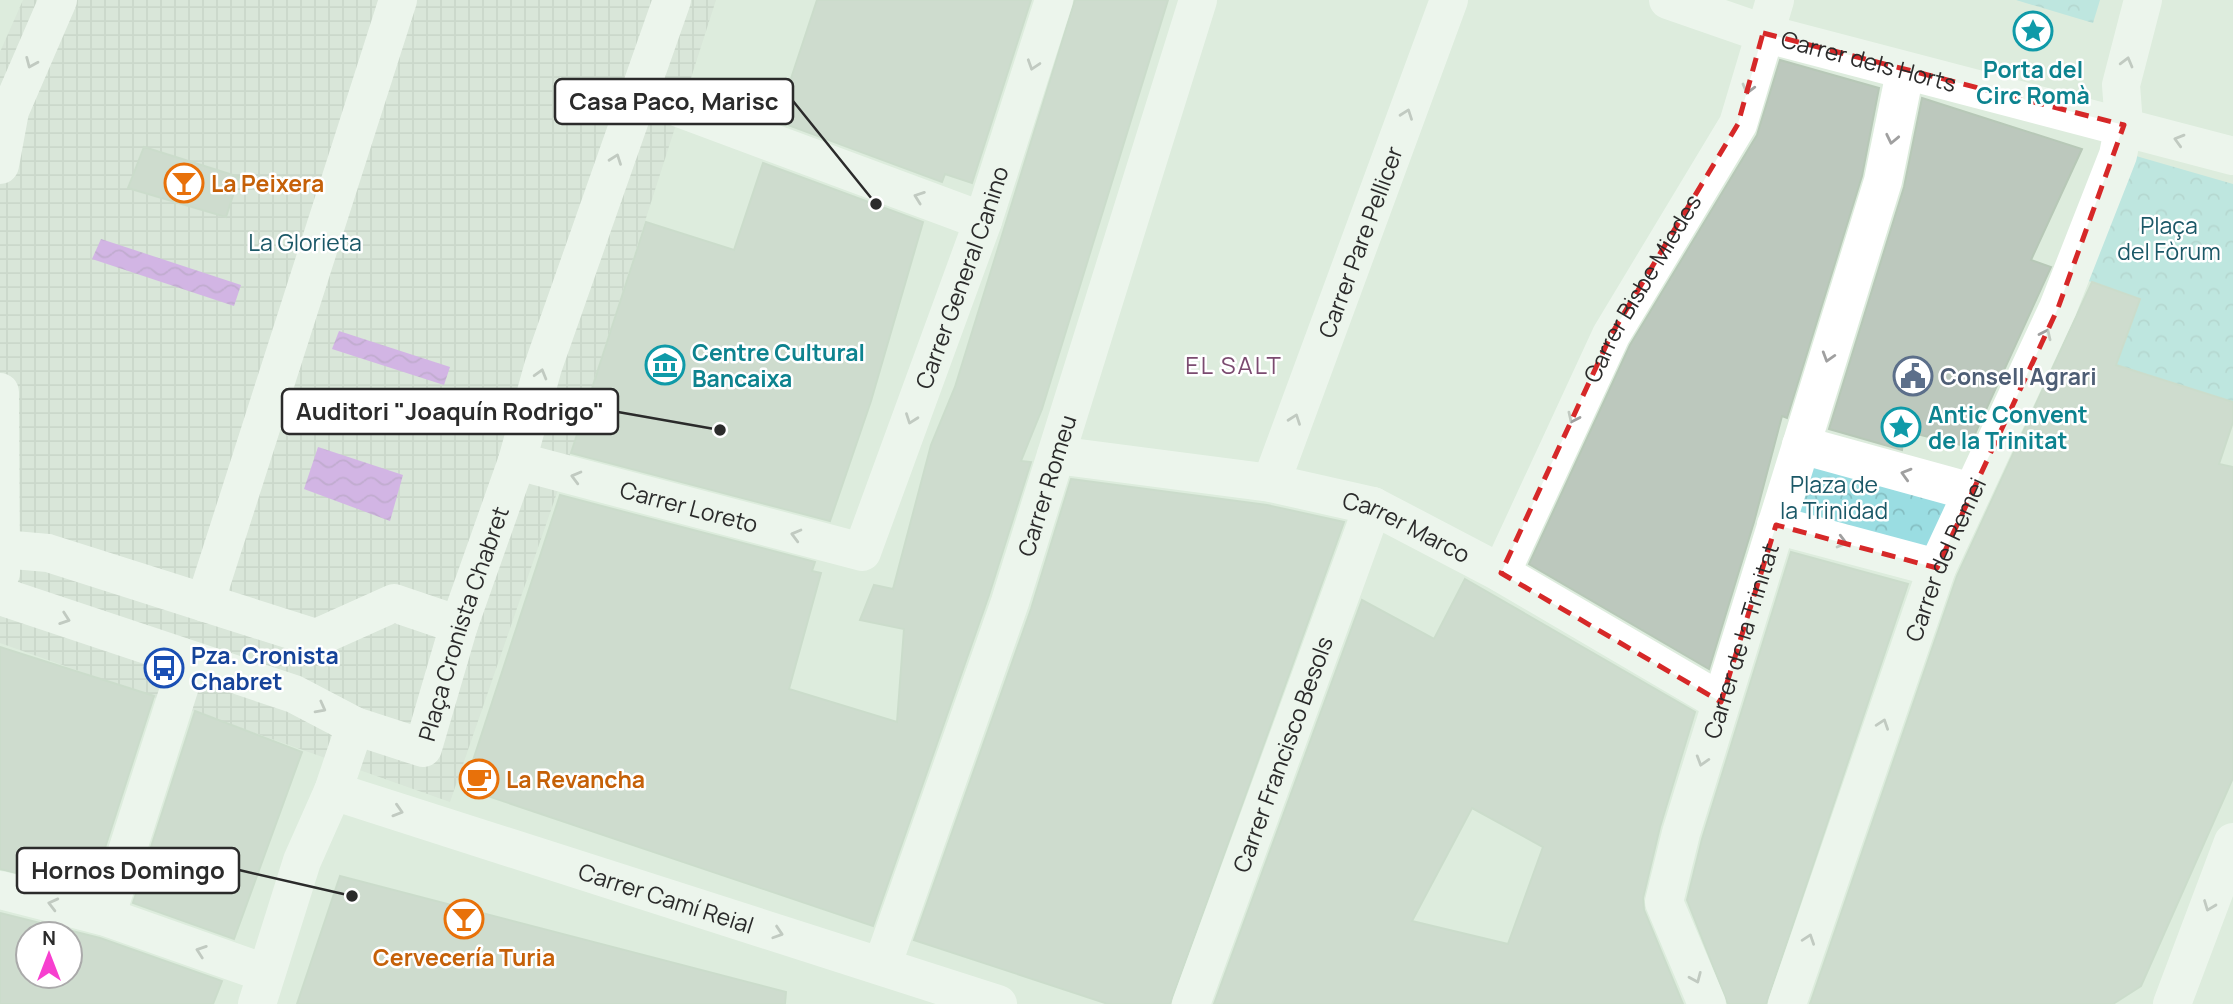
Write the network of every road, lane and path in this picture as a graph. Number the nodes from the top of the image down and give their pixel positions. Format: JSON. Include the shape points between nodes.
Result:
{"nodes":[{"id":1,"x":58,"y":0,"type":"edge"},
{"id":2,"x":398,"y":0,"type":"edge"},
{"id":3,"x":672,"y":0,"type":"edge"},
{"id":4,"x":1054,"y":0,"type":"edge"},
{"id":5,"x":1198,"y":0,"type":"edge"},
{"id":6,"x":1449,"y":0,"type":"edge"},
{"id":7,"x":1668,"y":0,"type":"edge"},
{"id":8,"x":2143,"y":0,"type":"edge"},
{"id":9,"x":1769,"y":16,"type":"edge"},
{"id":10,"x":1906,"y":72,"type":"junction"},
{"id":11,"x":641,"y":94,"type":"junction"},
{"id":12,"x":2124,"y":125,"type":"junction"},
{"id":13,"x":2233,"y":156,"type":"edge"},
{"id":14,"x":0,"y":157,"type":"edge"},
{"id":15,"x":0,"y":165,"type":"edge"},
{"id":16,"x":983,"y":221,"type":"junction"},
{"id":17,"x":0,"y":392,"type":"edge"},
{"id":18,"x":1801,"y":445,"type":"junction"},
{"id":19,"x":1056,"y":455,"type":"junction"},
{"id":20,"x":517,"y":461,"type":"junction"},
{"id":21,"x":1271,"y":483,"type":"junction"},
{"id":22,"x":1972,"y":492,"type":"junction"},
{"id":23,"x":1373,"y":506,"type":"junction"},
{"id":24,"x":1776,"y":524,"type":"junction"},
{"id":25,"x":2,"y":549,"type":"edge"},
{"id":26,"x":862,"y":552,"type":"joint"},
{"id":27,"x":1937,"y":568,"type":"junction"},
{"id":28,"x":1501,"y":573,"type":"junction"},
{"id":29,"x":1,"y":596,"type":"edge"},
{"id":30,"x":205,"y":604,"type":"junction"},
{"id":31,"x":460,"y":625,"type":"junction"},
{"id":32,"x":188,"y":661,"type":"junction"},
{"id":33,"x":1721,"y":702,"type":"junction"},
{"id":34,"x":355,"y":726,"type":"junction"},
{"id":35,"x":333,"y":791,"type":"junction"},
{"id":36,"x":2233,"y":842,"type":"edge"},
{"id":37,"x":0,"y":890,"type":"edge"},
{"id":38,"x":106,"y":917,"type":"junction"},
{"id":39,"x":882,"y":966,"type":"junction"},
{"id":40,"x":261,"y":989,"type":"edge"},
{"id":41,"x":998,"y":1004,"type":"edge"},
{"id":42,"x":1191,"y":1004,"type":"edge"},
{"id":43,"x":1707,"y":1004,"type":"edge"},
{"id":44,"x":1787,"y":1004,"type":"edge"},
{"id":45,"x":2172,"y":1004,"type":"edge"}],
"edges":[{"from":1,"to":14,"type":"street","one_way":true,"via":[[10,111]]},
{"from":2,"to":30,"type":"street"},
{"from":3,"to":11,"type":"street","name":"Plaça Cronista Chabret"},
{"from":4,"to":16,"type":"street","name":"Carrer General Canino","one_way":true},
{"from":5,"to":19,"type":"street","name":"Carrer Romeu"},
{"from":21,"to":6,"type":"street","name":"Carrer Pare Pellicer","one_way":true},
{"from":7,"to":9,"type":"street","name":"Carrer dels Horts"},
{"from":12,"to":8,"type":"street","name":"Carrer del Remei","one_way":true,"via":[[2120,85]]},
{"from":9,"to":10,"type":"street","name":"Carrer dels Horts"},
{"from":9,"to":28,"type":"street","name":"Carrer Bisbe Miedes","one_way":true,"via":[[1738,124],[1611,335]]},
{"from":10,"to":12,"type":"street","name":"Carrer dels Horts"},
{"from":10,"to":18,"type":"street","name":"Carrer de la Trinitat","one_way":true,"via":[[1883,181]]},
{"from":16,"to":11,"type":"street","one_way":true},
{"from":20,"to":11,"type":"street","name":"Plaça Cronista Chabret","one_way":true,"via":[[543,367]]},
{"from":13,"to":12,"type":"street","name":"Carrer dels Horts","one_way":true},
{"from":22,"to":12,"type":"street","name":"Carrer del Remei","one_way":true,"via":[[2058,308],[2118,155]]},
{"from":14,"to":15,"type":"street"},
{"from":16,"to":26,"type":"street","name":"Carrer General Canino","one_way":true},
{"from":17,"to":25,"type":"street","name":"Plaça Cronista Chabret"},
{"from":22,"to":18,"type":"street","one_way":true},
{"from":18,"to":24,"type":"street","name":"Carrer de la Trinitat"},
{"from":19,"to":21,"type":"street","name":"Carrer Marco"},
{"from":19,"to":39,"type":"street","name":"Carrer Romeu","via":[[1010,602]]},
{"from":26,"to":20,"type":"street","name":"Carrer Loreto","one_way":true},
{"from":20,"to":31,"type":"street","name":"Plaça Cronista Chabret"},
{"from":21,"to":23,"type":"street","name":"Carrer Marco"},
{"from":22,"to":27,"type":"street","name":"Carrer del Remei"},
{"from":23,"to":28,"type":"street","name":"Carrer Marco"},
{"from":23,"to":42,"type":"street","name":"Carrer Francisco Besols"},
{"from":24,"to":27,"type":"street","one_way":true},
{"from":24,"to":33,"type":"street","name":"Carrer de la Trinitat"},
{"from":25,"to":29,"type":"street","name":"Plaça Cronista Chabret"},
{"from":25,"to":30,"type":"street","via":[[48,554]]},
{"from":44,"to":27,"type":"street","name":"Carrer del Remei","one_way":true},
{"from":28,"to":33,"type":"street","name":"Carrer Marco"},
{"from":29,"to":32,"type":"street","name":"Plaça Cronista Chabret","one_way":true},
{"from":30,"to":31,"type":"street","via":[[316,638],[394,604]]},
{"from":31,"to":34,"type":"street","name":"Plaça Cronista Chabret","via":[[423,748]]},
{"from":32,"to":34,"type":"street","name":"Plaça Cronista Chabret","one_way":true,"via":[[294,694]]},
{"from":32,"to":38,"type":"street"},
{"from":33,"to":43,"type":"street","name":"Carrer de la Trinitat","one_way":true,"via":[[1664,902]]},
{"from":34,"to":35,"type":"street"},
{"from":35,"to":39,"type":"street","name":"Carrer Camí Reial","one_way":true},
{"from":35,"to":40,"type":"street","via":[[302,862]]},
{"from":36,"to":45,"type":"street","one_way":true},
{"from":38,"to":37,"type":"street","one_way":true},
{"from":40,"to":38,"type":"street","one_way":true},
{"from":39,"to":41,"type":"street","name":"Carrer Camí Reial"}]}
